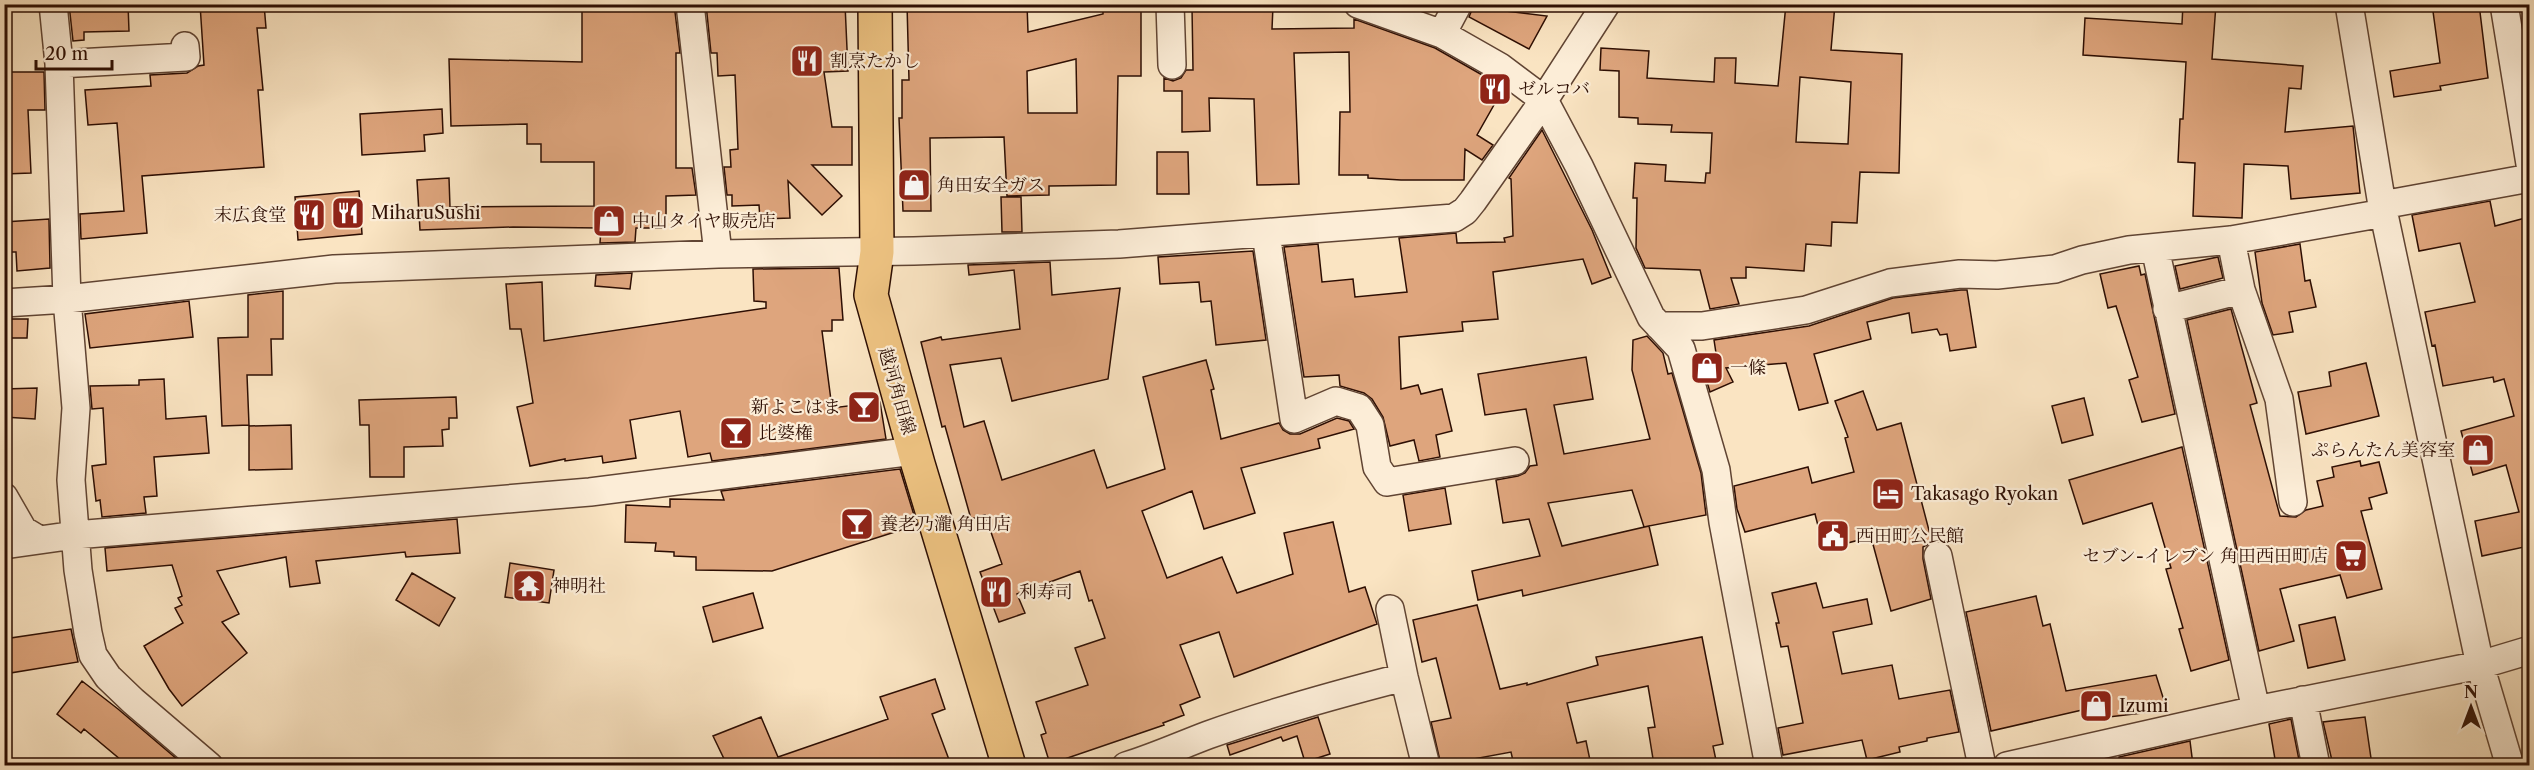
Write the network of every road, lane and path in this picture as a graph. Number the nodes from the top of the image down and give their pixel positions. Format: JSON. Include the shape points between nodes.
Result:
{"nodes":[{"id":1,"x":53,"y":4,"type":"edge"},
{"id":2,"x":690,"y":4,"type":"edge"},
{"id":3,"x":875,"y":4,"type":"edge"},
{"id":4,"x":1170,"y":4,"type":"edge"},
{"id":5,"x":1359,"y":4,"type":"edge"},
{"id":6,"x":1458,"y":4,"type":"edge"},
{"id":7,"x":1606,"y":4,"type":"edge"},
{"id":8,"x":2349,"y":4,"type":"edge"},
{"id":9,"x":2504,"y":4,"type":"edge"},
{"id":10,"x":1442,"y":34,"type":"junction"},
{"id":11,"x":185,"y":46,"type":"dead end"},
{"id":12,"x":59,"y":64,"type":"junction"},
{"id":13,"x":1172,"y":65,"type":"dead end"},
{"id":14,"x":1544,"y":100,"type":"junction"},
{"id":15,"x":2529,"y":164,"type":"edge"},
{"id":16,"x":2529,"y":178,"type":"edge"},
{"id":17,"x":2383,"y":209,"type":"junction"},
{"id":18,"x":1266,"y":234,"type":"junction"},
{"id":19,"x":2231,"y":240,"type":"junction"},
{"id":20,"x":2155,"y":248,"type":"junction"},
{"id":21,"x":877,"y":252,"type":"junction"},
{"id":22,"x":718,"y":254,"type":"junction"},
{"id":23,"x":2241,"y":290,"type":"junction"},
{"id":24,"x":67,"y":299,"type":"junction"},
{"id":25,"x":4,"y":303,"type":"edge"},
{"id":26,"x":2167,"y":309,"type":"junction"},
{"id":27,"x":1659,"y":326,"type":"junction"},
{"id":28,"x":914,"y":451,"type":"junction"},
{"id":29,"x":1515,"y":461,"type":"dead end"},
{"id":30,"x":4,"y":498,"type":"edge"},
{"id":31,"x":2293,"y":502,"type":"dead end"},
{"id":32,"x":75,"y":535,"type":"junction"},
{"id":33,"x":38,"y":539,"type":"junction"},
{"id":34,"x":4,"y":545,"type":"edge"},
{"id":35,"x":1938,"y":556,"type":"dead end"},
{"id":36,"x":1390,"y":609,"type":"dead end"},
{"id":37,"x":2529,"y":650,"type":"edge"},
{"id":38,"x":2480,"y":664,"type":"junction"},
{"id":39,"x":1404,"y":677,"type":"junction"},
{"id":40,"x":2304,"y":700,"type":"junction"},
{"id":41,"x":2256,"y":710,"type":"junction"},
{"id":42,"x":2062,"y":759,"type":"edge"},
{"id":43,"x":210,"y":765,"type":"edge"},
{"id":44,"x":1009,"y":765,"type":"edge"},
{"id":45,"x":1126,"y":765,"type":"edge"},
{"id":46,"x":1426,"y":765,"type":"edge"},
{"id":47,"x":1769,"y":765,"type":"edge"},
{"id":48,"x":1982,"y":765,"type":"edge"},
{"id":49,"x":2007,"y":765,"type":"edge"},
{"id":50,"x":2316,"y":765,"type":"edge"},
{"id":51,"x":2510,"y":765,"type":"edge"}],
"edges":[{"from":1,"to":12,"type":"street"},
{"from":2,"to":22,"type":"street"},
{"from":3,"to":21,"type":"main road","name":"越河角田線"},
{"from":4,"to":13,"type":"street"},
{"from":5,"to":10,"type":"street"},
{"from":6,"to":10,"type":"street"},
{"from":7,"to":14,"type":"street"},
{"from":8,"to":17,"type":"street"},
{"from":9,"to":15,"type":"street"},
{"from":10,"to":14,"type":"street"},
{"from":11,"to":12,"type":"street","via":[[186,57]]},
{"from":12,"to":24,"type":"street"},
{"from":14,"to":18,"type":"street","via":[[1465,212],[1454,218]]},
{"from":14,"to":27,"type":"street","via":[[1651,317]]},
{"from":16,"to":17,"type":"street"},
{"from":17,"to":19,"type":"street"},
{"from":17,"to":38,"type":"street"},
{"from":18,"to":21,"type":"street","via":[[1119,244]]},
{"from":18,"to":29,"type":"street","via":[[1294,419],[1336,401],[1359,408],[1370,425],[1377,467],[1387,482]]},
{"from":19,"to":20,"type":"street"},
{"from":19,"to":23,"type":"street"},
{"from":20,"to":26,"type":"street"},
{"from":20,"to":27,"type":"street","via":[[2119,252],[2055,269],[1960,274],[1890,283],[1785,314],[1702,326]]},
{"from":21,"to":22,"type":"street"},
{"from":21,"to":28,"type":"main road","name":"越河角田線","via":[[872,295]]},
{"from":22,"to":24,"type":"street","via":[[334,269]]},
{"from":23,"to":26,"type":"street"},
{"from":23,"to":31,"type":"street","via":[[2279,399]]},
{"from":24,"to":25,"type":"street"},
{"from":24,"to":32,"type":"street","via":[[76,408],[71,480]]},
{"from":26,"to":41,"type":"street"},
{"from":27,"to":47,"type":"street","via":[[1681,349],[1716,470]]},
{"from":28,"to":32,"type":"street","via":[[590,492]]},
{"from":28,"to":44,"type":"main road","name":"越河角田線"},
{"from":30,"to":33,"type":"street","via":[[23,530]]},
{"from":32,"to":33,"type":"street"},
{"from":32,"to":43,"type":"street","via":[[82,605],[93,655],[108,677],[133,701]]},
{"from":33,"to":34,"type":"street"},
{"from":35,"to":48,"type":"street"},
{"from":36,"to":39,"type":"street"},
{"from":37,"to":38,"type":"street"},
{"from":38,"to":40,"type":"street"},
{"from":38,"to":51,"type":"street"},
{"from":39,"to":45,"type":"street","via":[[1302,704]]},
{"from":39,"to":46,"type":"street"},
{"from":40,"to":41,"type":"street"},
{"from":40,"to":50,"type":"street"},
{"from":41,"to":42,"type":"street"},
{"from":42,"to":49,"type":"street"}]}
